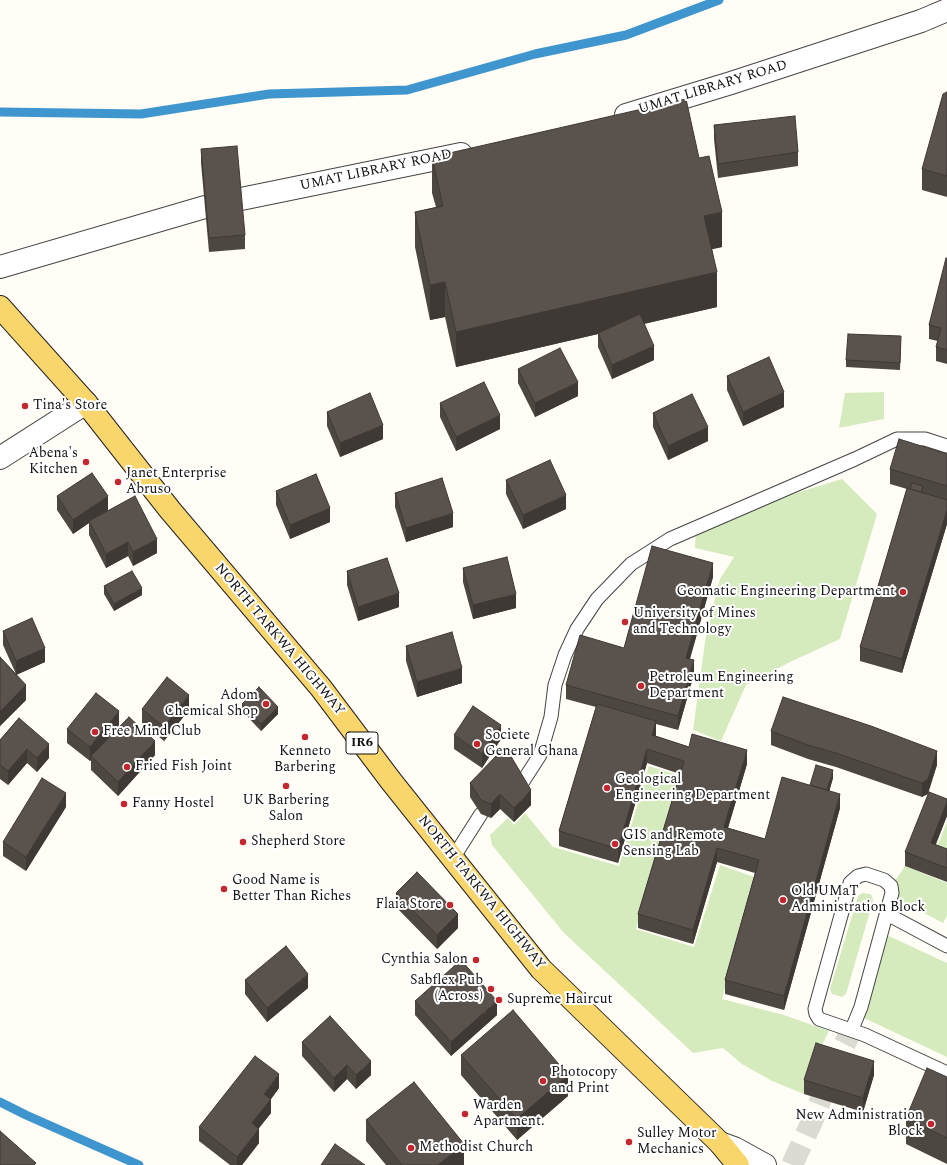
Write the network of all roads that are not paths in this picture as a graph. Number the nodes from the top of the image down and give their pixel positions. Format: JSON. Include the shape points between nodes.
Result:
{"nodes":[{"id":1,"x":947,"y":10,"type":"edge"},
{"id":2,"x":610,"y":120,"type":"edge"},
{"id":3,"x":479,"y":150,"type":"edge"},
{"id":4,"x":241,"y":199,"type":"edge"},
{"id":5,"x":205,"y":207,"type":"edge"},
{"id":6,"x":0,"y":267,"type":"edge"},
{"id":7,"x":0,"y":307,"type":"edge"},
{"id":8,"x":86,"y":404,"type":"junction"},
{"id":9,"x":947,"y":446,"type":"edge"},
{"id":10,"x":0,"y":458,"type":"edge"},
{"id":11,"x":520,"y":786,"type":"edge"},
{"id":12,"x":481,"y":814,"type":"edge"},
{"id":13,"x":453,"y":858,"type":"junction"},
{"id":14,"x":887,"y":914,"type":"junction"},
{"id":15,"x":947,"y":946,"type":"edge"},
{"id":16,"x":852,"y":1029,"type":"junction"},
{"id":17,"x":947,"y":1073,"type":"edge"},
{"id":18,"x":720,"y":1143,"type":"junction"},
{"id":19,"x":738,"y":1165,"type":"edge"},
{"id":20,"x":765,"y":1165,"type":"edge"}],
"edges":[{"from":1,"to":2,"type":"street","name":"UMAT LIBRARY ROAD","via":[[921,21]]},
{"from":3,"to":4,"type":"street","name":"UMAT LIBRARY ROAD"},
{"from":5,"to":6,"type":"street"},
{"from":7,"to":8,"type":"main road","name":"NORTH TARKWA HIGHWAY","number":"IR6"},
{"from":8,"to":10,"type":"street"},
{"from":8,"to":13,"type":"main road","name":"NORTH TARKWA HIGHWAY","number":"IR6","via":[[170,510],[321,688]]},
{"from":9,"to":11,"type":"lane","via":[[925,439],[897,439],[670,539],[631,564],[597,599],[565,654],[555,685],[551,717],[540,755]]},
{"from":12,"to":13,"type":"lane"},
{"from":13,"to":18,"type":"main road","name":"NORTH TARKWA HIGHWAY","number":"IR6","via":[[541,969]]},
{"from":14,"to":15,"type":"lane"},
{"from":14,"to":16,"type":"lane","via":[[861,1007]]},
{"from":14,"to":16,"type":"lane","via":[[892,893],[891,886],[884,880],[866,874],[858,876],[850,883],[815,1009],[819,1018]]},
{"from":16,"to":17,"type":"lane"},
{"from":18,"to":19,"type":"main road","name":"NORTH TARKWA HIGHWAY","number":"IR6"},
{"from":18,"to":20,"type":"street"}]}
